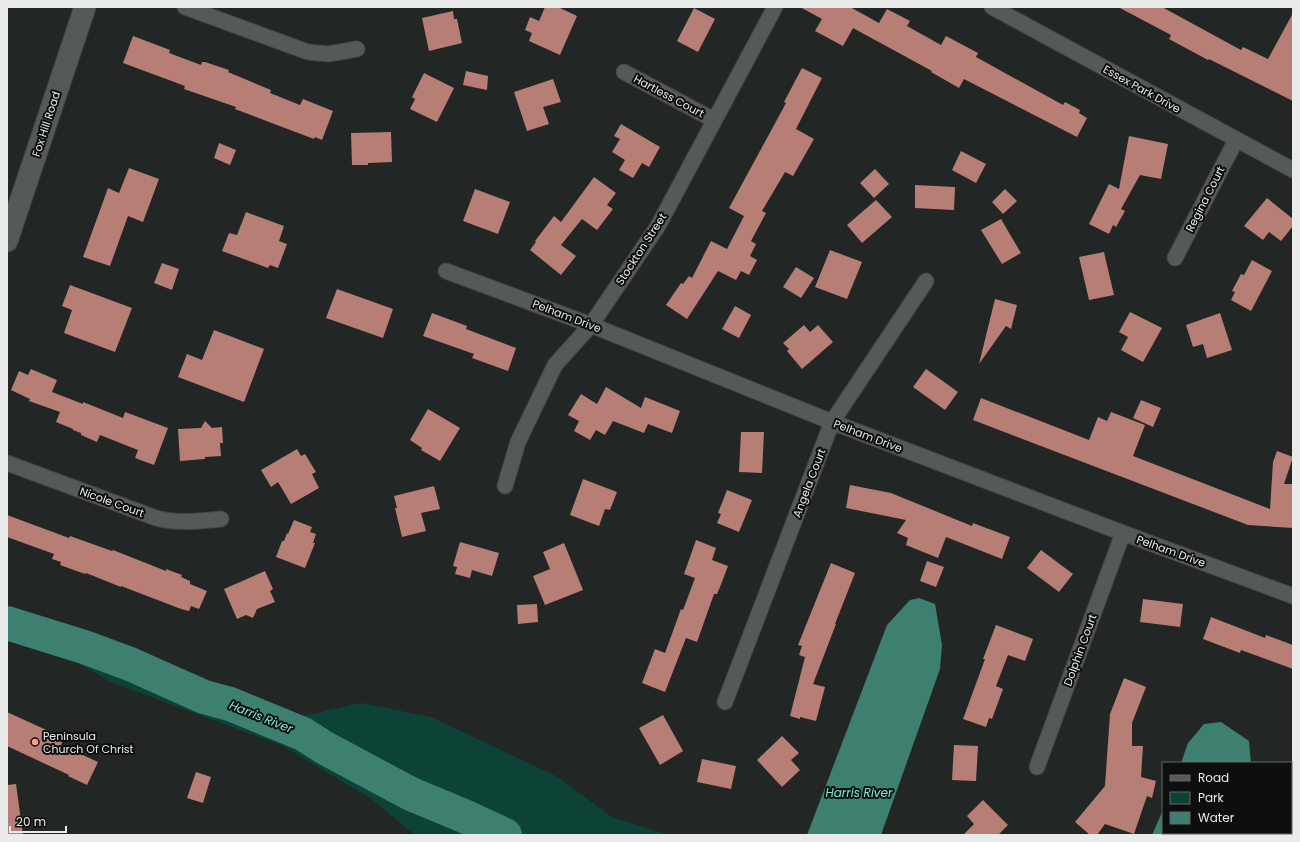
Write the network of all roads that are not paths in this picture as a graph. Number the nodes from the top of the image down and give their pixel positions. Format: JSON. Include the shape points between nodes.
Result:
{"nodes":[{"id":1,"x":85,"y":7,"type":"edge"},
{"id":2,"x":185,"y":7,"type":"edge"},
{"id":3,"x":775,"y":7,"type":"edge"},
{"id":4,"x":992,"y":7,"type":"edge"},
{"id":5,"x":357,"y":49,"type":"dead end"},
{"id":6,"x":624,"y":72,"type":"dead end"},
{"id":7,"x":714,"y":120,"type":"junction"},
{"id":8,"x":1236,"y":140,"type":"junction"},
{"id":9,"x":1293,"y":170,"type":"edge"},
{"id":10,"x":7,"y":241,"type":"edge"},
{"id":11,"x":1174,"y":258,"type":"dead end"},
{"id":12,"x":446,"y":271,"type":"dead end"},
{"id":13,"x":926,"y":282,"type":"dead end"},
{"id":14,"x":591,"y":325,"type":"junction"},
{"id":15,"x":832,"y":422,"type":"junction"},
{"id":16,"x":7,"y":463,"type":"edge"},
{"id":17,"x":505,"y":486,"type":"dead end"},
{"id":18,"x":221,"y":519,"type":"dead end"},
{"id":19,"x":1123,"y":533,"type":"junction"},
{"id":20,"x":1293,"y":596,"type":"edge"},
{"id":21,"x":725,"y":702,"type":"dead end"},
{"id":22,"x":1037,"y":767,"type":"dead end"}],
"edges":[{"from":1,"to":10,"type":"main road","name":"Fox Hill Road"},
{"from":2,"to":5,"type":"street","via":[[308,52],[328,54]]},
{"from":3,"to":7,"type":"street","name":"Stockton Street"},
{"from":4,"to":8,"type":"street","name":"Essex Park Drive"},
{"from":6,"to":7,"type":"street","name":"Hartless Court"},
{"from":7,"to":14,"type":"street","name":"Stockton Street","via":[[658,226]]},
{"from":8,"to":9,"type":"street","name":"Essex Park Drive"},
{"from":8,"to":11,"type":"street","name":"Regina Court"},
{"from":12,"to":14,"type":"street","name":"Pelham Drive"},
{"from":13,"to":15,"type":"street","name":"Angela Court"},
{"from":14,"to":15,"type":"street","name":"Pelham Drive"},
{"from":14,"to":17,"type":"street","name":"Stockton Street","via":[[555,365],[518,442]]},
{"from":15,"to":19,"type":"street","name":"Pelham Drive"},
{"from":15,"to":21,"type":"street","name":"Angela Court"},
{"from":16,"to":18,"type":"street","name":"Nicole Court","via":[[169,522]]},
{"from":19,"to":20,"type":"street","name":"Pelham Drive"},
{"from":19,"to":22,"type":"street","name":"Dolphin Court"}]}
